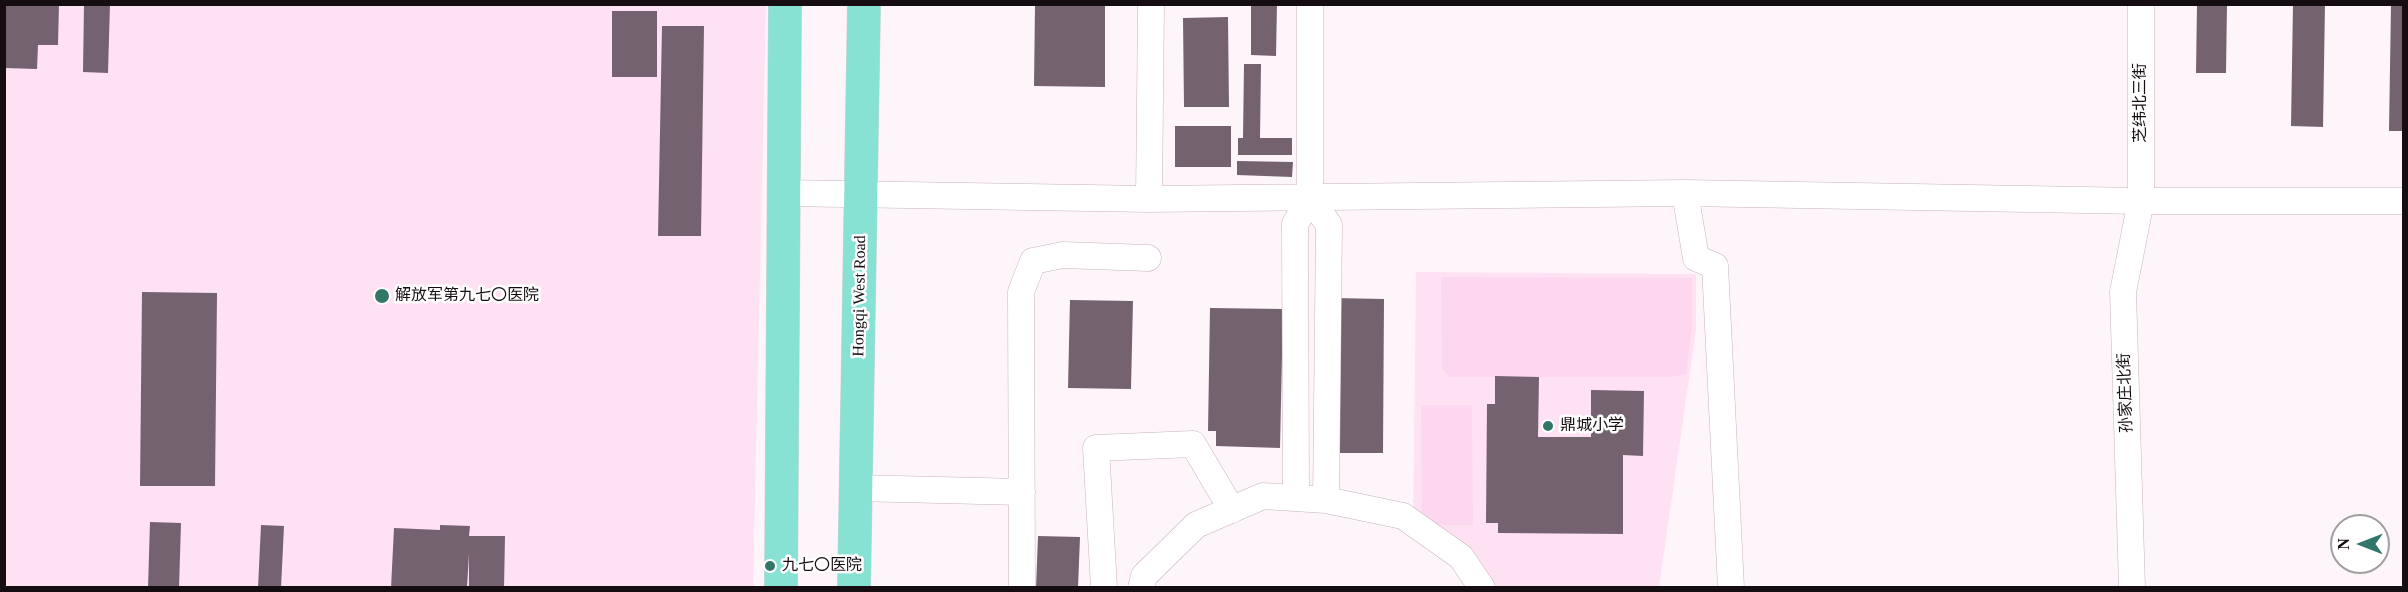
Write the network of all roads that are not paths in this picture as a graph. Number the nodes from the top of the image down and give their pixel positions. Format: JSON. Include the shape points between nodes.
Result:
{"nodes":[{"id":1,"x":785,"y":4,"type":"edge"},
{"id":2,"x":864,"y":4,"type":"edge"},
{"id":3,"x":1151,"y":4,"type":"edge"},
{"id":4,"x":1310,"y":4,"type":"edge"},
{"id":5,"x":2142,"y":4,"type":"edge"},
{"id":6,"x":783,"y":193,"type":"junction"},
{"id":7,"x":861,"y":193,"type":"junction"},
{"id":8,"x":1685,"y":194,"type":"junction"},
{"id":9,"x":1310,"y":198,"type":"junction"},
{"id":10,"x":1149,"y":199,"type":"junction"},
{"id":11,"x":2141,"y":201,"type":"junction"},
{"id":12,"x":2403,"y":201,"type":"edge"},
{"id":13,"x":1148,"y":258,"type":"dead end"},
{"id":14,"x":856,"y":488,"type":"junction"},
{"id":15,"x":1022,"y":492,"type":"junction"},
{"id":16,"x":1296,"y":497,"type":"junction"},
{"id":17,"x":1326,"y":500,"type":"junction"},
{"id":18,"x":1232,"y":510,"type":"junction"},
{"id":19,"x":782,"y":588,"type":"edge"},
{"id":20,"x":854,"y":588,"type":"edge"},
{"id":21,"x":1022,"y":588,"type":"edge"},
{"id":22,"x":1104,"y":588,"type":"edge"},
{"id":23,"x":1141,"y":588,"type":"edge"},
{"id":24,"x":1482,"y":588,"type":"edge"},
{"id":25,"x":1731,"y":588,"type":"edge"},
{"id":26,"x":2132,"y":588,"type":"edge"}],
"edges":[{"from":1,"to":6,"type":"main road"},
{"from":2,"to":7,"type":"main road","name":"Hongqi West Road"},
{"from":3,"to":10,"type":"street"},
{"from":4,"to":9,"type":"street"},
{"from":5,"to":11,"type":"street","name":"芝纬北三街"},
{"from":6,"to":7,"type":"street"},
{"from":6,"to":19,"type":"main road"},
{"from":7,"to":10,"type":"street"},
{"from":7,"to":14,"type":"main road","name":"Hongqi West Road"},
{"from":8,"to":9,"type":"street"},
{"from":8,"to":11,"type":"street"},
{"from":8,"to":25,"type":"street","via":[[1696,258],[1715,266]]},
{"from":9,"to":10,"type":"street"},
{"from":9,"to":16,"type":"street","via":[[1295,224]]},
{"from":9,"to":17,"type":"street","via":[[1329,225]]},
{"from":11,"to":12,"type":"street"},
{"from":11,"to":26,"type":"street","name":"孙家庄北街","via":[[2123,292]]},
{"from":13,"to":15,"type":"street","via":[[1063,255],[1033,261],[1021,292]]},
{"from":14,"to":15,"type":"street"},
{"from":14,"to":20,"type":"main road","name":"Hongqi West Road"},
{"from":15,"to":21,"type":"street"},
{"from":16,"to":17,"type":"street"},
{"from":16,"to":18,"type":"street","via":[[1263,496]]},
{"from":17,"to":24,"type":"street","via":[[1403,516],[1461,557]]},
{"from":18,"to":22,"type":"street","via":[[1193,444],[1096,448]]},
{"from":18,"to":23,"type":"street","via":[[1196,525],[1144,576]]}]}
